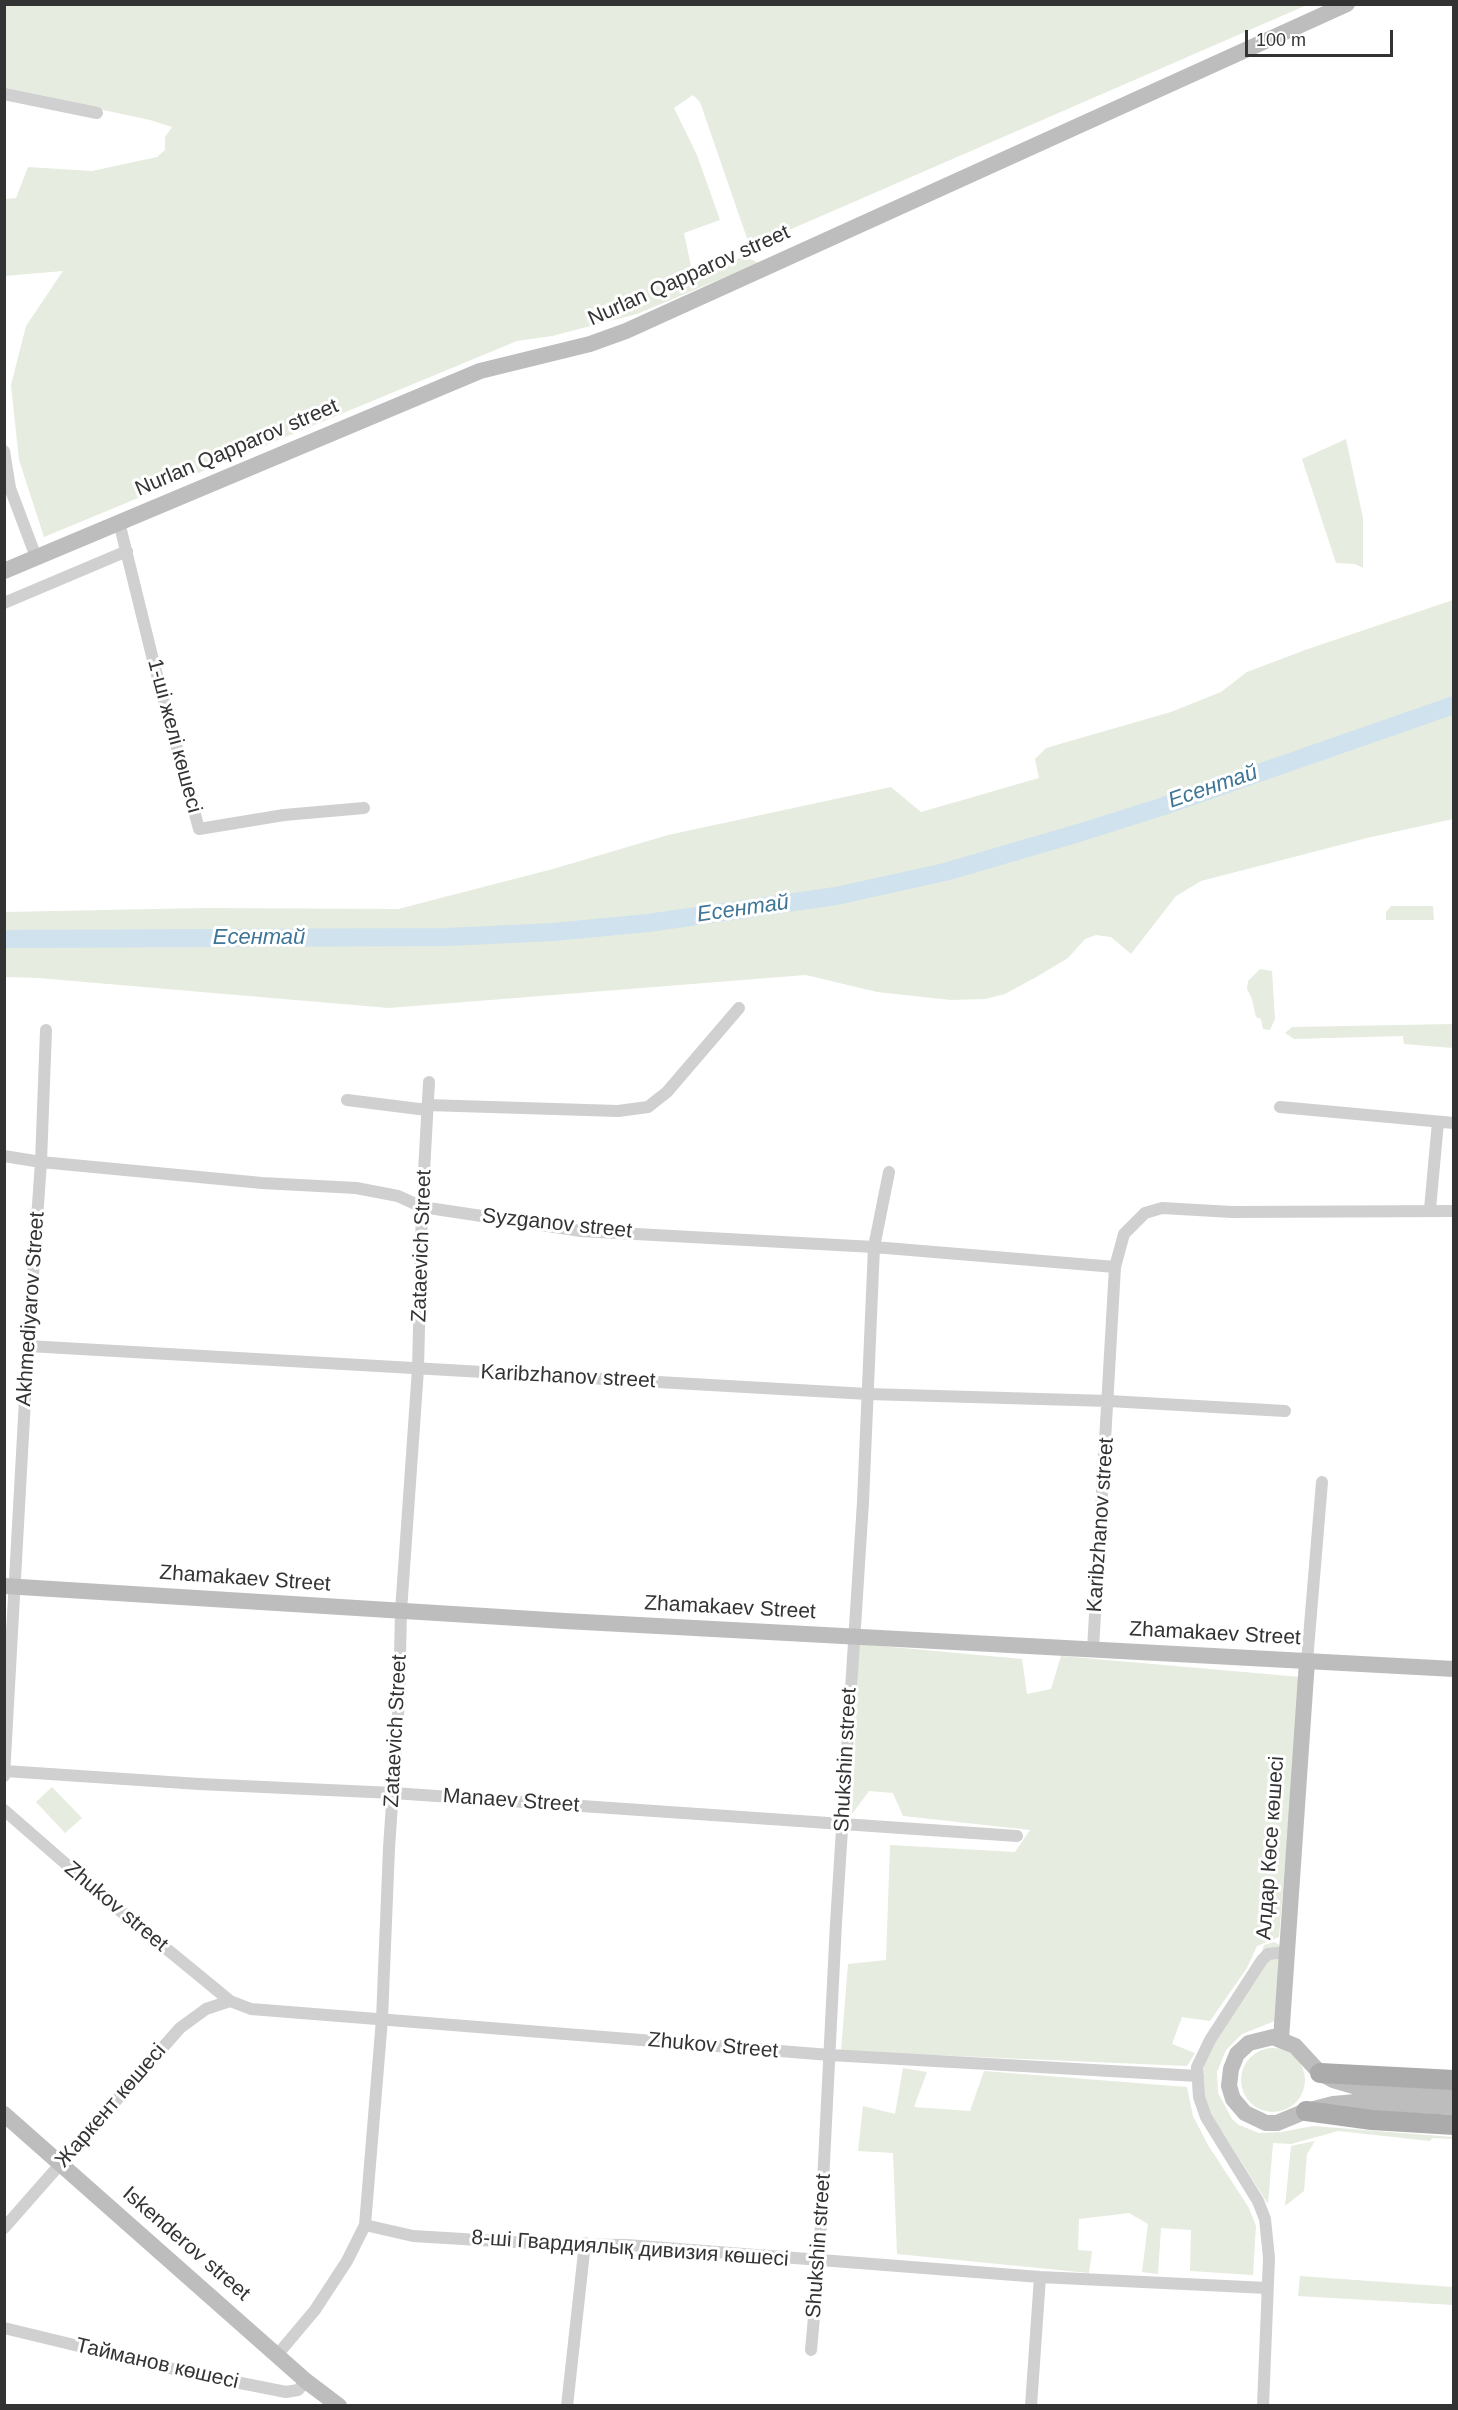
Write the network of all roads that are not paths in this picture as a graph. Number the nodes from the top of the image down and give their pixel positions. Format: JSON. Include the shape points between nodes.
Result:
{"nodes":[{"id":1,"x":1347,"y":4,"type":"edge"},
{"id":2,"x":4,"y":94,"type":"edge"},
{"id":3,"x":97,"y":113,"type":"dead end"},
{"id":4,"x":4,"y":451,"type":"edge"},
{"id":5,"x":119,"y":522,"type":"junction"},
{"id":6,"x":127,"y":551,"type":"junction"},
{"id":7,"x":36,"y":557,"type":"junction"},
{"id":8,"x":4,"y":571,"type":"edge"},
{"id":9,"x":4,"y":603,"type":"edge"},
{"id":10,"x":364,"y":808,"type":"dead end"},
{"id":11,"x":739,"y":1008,"type":"dead end"},
{"id":12,"x":46,"y":1030,"type":"dead end"},
{"id":13,"x":429,"y":1082,"type":"dead end"},
{"id":14,"x":347,"y":1100,"type":"dead end"},
{"id":15,"x":1280,"y":1107,"type":"dead end"},
{"id":16,"x":427,"y":1108,"type":"junction"},
{"id":17,"x":1438,"y":1122,"type":"junction"},
{"id":18,"x":1454,"y":1122,"type":"edge"},
{"id":19,"x":4,"y":1156,"type":"edge"},
{"id":20,"x":41,"y":1162,"type":"junction"},
{"id":21,"x":889,"y":1172,"type":"dead end"},
{"id":22,"x":422,"y":1207,"type":"junction"},
{"id":23,"x":1430,"y":1209,"type":"junction"},
{"id":24,"x":1454,"y":1210,"type":"edge"},
{"id":25,"x":874,"y":1247,"type":"junction"},
{"id":26,"x":1115,"y":1267,"type":"junction"},
{"id":27,"x":28,"y":1346,"type":"junction"},
{"id":28,"x":418,"y":1369,"type":"junction"},
{"id":29,"x":868,"y":1394,"type":"junction"},
{"id":30,"x":1109,"y":1401,"type":"junction"},
{"id":31,"x":1285,"y":1411,"type":"dead end"},
{"id":32,"x":1322,"y":1482,"type":"dead end"},
{"id":33,"x":10,"y":1586,"type":"edge"},
{"id":34,"x":401,"y":1611,"type":"junction"},
{"id":35,"x":852,"y":1637,"type":"junction"},
{"id":36,"x":1093,"y":1649,"type":"junction"},
{"id":37,"x":1307,"y":1661,"type":"junction"},
{"id":38,"x":1454,"y":1669,"type":"edge"},
{"id":39,"x":5,"y":1771,"type":"edge"},
{"id":40,"x":4,"y":1776,"type":"edge"},
{"id":41,"x":393,"y":1793,"type":"junction"},
{"id":42,"x":4,"y":1810,"type":"edge"},
{"id":43,"x":843,"y":1825,"type":"junction"},
{"id":44,"x":1017,"y":1836,"type":"dead end"},
{"id":45,"x":1286,"y":1952,"type":"junction"},
{"id":46,"x":230,"y":2001,"type":"junction"},
{"id":47,"x":382,"y":2019,"type":"junction"},
{"id":48,"x":1281,"y":2039,"type":"junction"},
{"id":49,"x":830,"y":2055,"type":"junction"},
{"id":50,"x":1320,"y":2073,"type":"junction"},
{"id":51,"x":1198,"y":2076,"type":"junction"},
{"id":52,"x":1454,"y":2080,"type":"edge"},
{"id":53,"x":1454,"y":2094,"type":"edge"},
{"id":54,"x":1454,"y":2107,"type":"edge"},
{"id":55,"x":1306,"y":2111,"type":"junction"},
{"id":56,"x":4,"y":2114,"type":"edge"},
{"id":57,"x":1454,"y":2125,"type":"edge"},
{"id":58,"x":60,"y":2164,"type":"junction"},
{"id":59,"x":365,"y":2225,"type":"junction"},
{"id":60,"x":4,"y":2228,"type":"edge"},
{"id":61,"x":585,"y":2243,"type":"junction"},
{"id":62,"x":819,"y":2262,"type":"junction"},
{"id":63,"x":1040,"y":2277,"type":"junction"},
{"id":64,"x":1267,"y":2288,"type":"junction"},
{"id":65,"x":4,"y":2328,"type":"edge"},
{"id":66,"x":811,"y":2350,"type":"dead end"},
{"id":67,"x":278,"y":2354,"type":"junction"},
{"id":68,"x":306,"y":2381,"type":"junction"},
{"id":69,"x":339,"y":2406,"type":"edge"},
{"id":70,"x":567,"y":2406,"type":"edge"},
{"id":71,"x":1031,"y":2406,"type":"edge"},
{"id":72,"x":1263,"y":2406,"type":"edge"}],
"edges":[{"from":1,"to":5,"type":"street","name":"Nurlan Qapparov street","via":[[626,331],[590,344],[480,371]]},
{"from":2,"to":3,"type":"street"},
{"from":4,"to":7,"type":"street","via":[[9,488]]},
{"from":5,"to":6,"type":"street"},
{"from":5,"to":7,"type":"street","name":"Nurlan Qapparov street"},
{"from":6,"to":9,"type":"street"},
{"from":6,"to":10,"type":"street","name":"1-ші желі көшесі","via":[[199,829],[284,815]]},
{"from":7,"to":8,"type":"street","name":"Nurlan Qapparov street"},
{"from":11,"to":16,"type":"street","via":[[667,1092],[648,1107],[618,1111]]},
{"from":12,"to":20,"type":"street","name":"Akhmediyarov Street"},
{"from":13,"to":16,"type":"street","name":"Zataevich Street"},
{"from":14,"to":16,"type":"street"},
{"from":15,"to":17,"type":"street"},
{"from":16,"to":22,"type":"street","name":"Zataevich Street"},
{"from":17,"to":18,"type":"street"},
{"from":17,"to":23,"type":"street"},
{"from":19,"to":20,"type":"street","name":"Syzganov street"},
{"from":20,"to":22,"type":"street","name":"Syzganov street","via":[[262,1184],[356,1188],[398,1196]]},
{"from":20,"to":27,"type":"street","name":"Akhmediyarov Street"},
{"from":21,"to":25,"type":"street","name":"Shukshin street"},
{"from":22,"to":25,"type":"street","name":"Syzganov street","via":[[581,1231]]},
{"from":22,"to":28,"type":"street","name":"Zataevich Street"},
{"from":23,"to":24,"type":"street","name":"Karibzhanov street"},
{"from":23,"to":26,"type":"street","name":"Karibzhanov street","via":[[1232,1212],[1162,1208],[1144,1213],[1124,1234]]},
{"from":25,"to":26,"type":"street","name":"Syzganov street"},
{"from":25,"to":29,"type":"street","name":"Shukshin street"},
{"from":26,"to":30,"type":"street","name":"Karibzhanov street"},
{"from":27,"to":28,"type":"street","name":"Karibzhanov street"},
{"from":27,"to":33,"type":"street","name":"Akhmediyarov Street"},
{"from":28,"to":29,"type":"street","name":"Karibzhanov street"},
{"from":28,"to":34,"type":"street","name":"Zataevich Street"},
{"from":29,"to":30,"type":"street","name":"Karibzhanov street"},
{"from":29,"to":35,"type":"street","name":"Shukshin street"},
{"from":30,"to":31,"type":"street","name":"Karibzhanov street"},
{"from":30,"to":36,"type":"street","name":"Karibzhanov street"},
{"from":32,"to":37,"type":"street"},
{"from":33,"to":34,"type":"street","name":"Zhamakaev Street"},
{"from":33,"to":39,"type":"street","name":"Akhmediyarov Street"},
{"from":34,"to":35,"type":"street","name":"Zhamakaev Street"},
{"from":34,"to":41,"type":"street","name":"Zataevich Street"},
{"from":35,"to":36,"type":"street","name":"Zhamakaev Street"},
{"from":35,"to":43,"type":"street","name":"Shukshin street"},
{"from":36,"to":37,"type":"street","name":"Zhamakaev Street"},
{"from":37,"to":38,"type":"street","name":"Zhamakaev Street"},
{"from":37,"to":45,"type":"street","name":"Алдар Көсе көшесі"},
{"from":39,"to":40,"type":"street","name":"Akhmediyarov Street"},
{"from":39,"to":41,"type":"street","name":"Manaev Street"},
{"from":41,"to":43,"type":"street","name":"Manaev Street"},
{"from":41,"to":47,"type":"street","name":"Zataevich Street"},
{"from":42,"to":46,"type":"street","name":"Zhukov street"},
{"from":43,"to":44,"type":"street","name":"Manaev Street"},
{"from":43,"to":49,"type":"street","name":"Shukshin street"},
{"from":45,"to":48,"type":"street","name":"Алдар Көсе көшесі"},
{"from":45,"to":51,"type":"street","via":[[1268,1954],[1262,1960],[1201,2057]]},
{"from":46,"to":47,"type":"street","name":"Zhukov Street","via":[[251,2010]]},
{"from":46,"to":58,"type":"street","name":"Жаркент көшесі","via":[[206,2009],[180,2028]]},
{"from":47,"to":49,"type":"street","name":"Zhukov Street"},
{"from":47,"to":59,"type":"street","name":"Zataevich Street"},
{"from":48,"to":50,"type":"street","via":[[1295,2046]]},
{"from":48,"to":55,"type":"street","via":[[1257,2040],[1237,2054],[1229,2086],[1233,2099],[1245,2113],[1266,2123],[1277,2123]]},
{"from":49,"to":51,"type":"street","name":"Zhukov Street"},
{"from":49,"to":62,"type":"street","name":"Shukshin street"},
{"from":50,"to":52,"type":"main road"},
{"from":50,"to":53,"type":"street","via":[[1357,2087]]},
{"from":51,"to":64,"type":"street","via":[[1199,2097],[1206,2117],[1265,2219]]},
{"from":54,"to":55,"type":"street","via":[[1356,2102]]},
{"from":55,"to":57,"type":"main road","via":[[1372,2121]]},
{"from":56,"to":58,"type":"street","name":"Iskenderov street"},
{"from":58,"to":60,"type":"street","name":"Жаркент көшесі"},
{"from":58,"to":67,"type":"street","name":"Iskenderov street"},
{"from":59,"to":61,"type":"street","name":"8-ші Гвардиялық дивизия көшесі","via":[[413,2236]]},
{"from":59,"to":67,"type":"street","name":"Zataevich Street","via":[[315,2310]]},
{"from":61,"to":62,"type":"street","name":"8-ші Гвардиялық дивизия көшесі"},
{"from":61,"to":70,"type":"street"},
{"from":62,"to":63,"type":"street","name":"8-ші Гвардиялық дивизия көшесі"},
{"from":62,"to":66,"type":"street","name":"Shukshin street"},
{"from":63,"to":64,"type":"street","name":"8-ші Гвардиялық дивизия көшесі"},
{"from":63,"to":71,"type":"street"},
{"from":64,"to":72,"type":"street"},
{"from":65,"to":68,"type":"street","name":"Тайманов көшесі","via":[[286,2392],[298,2390]]},
{"from":67,"to":68,"type":"street","name":"Iskenderov street"},
{"from":68,"to":69,"type":"street","name":"Iskenderov street"}]}
